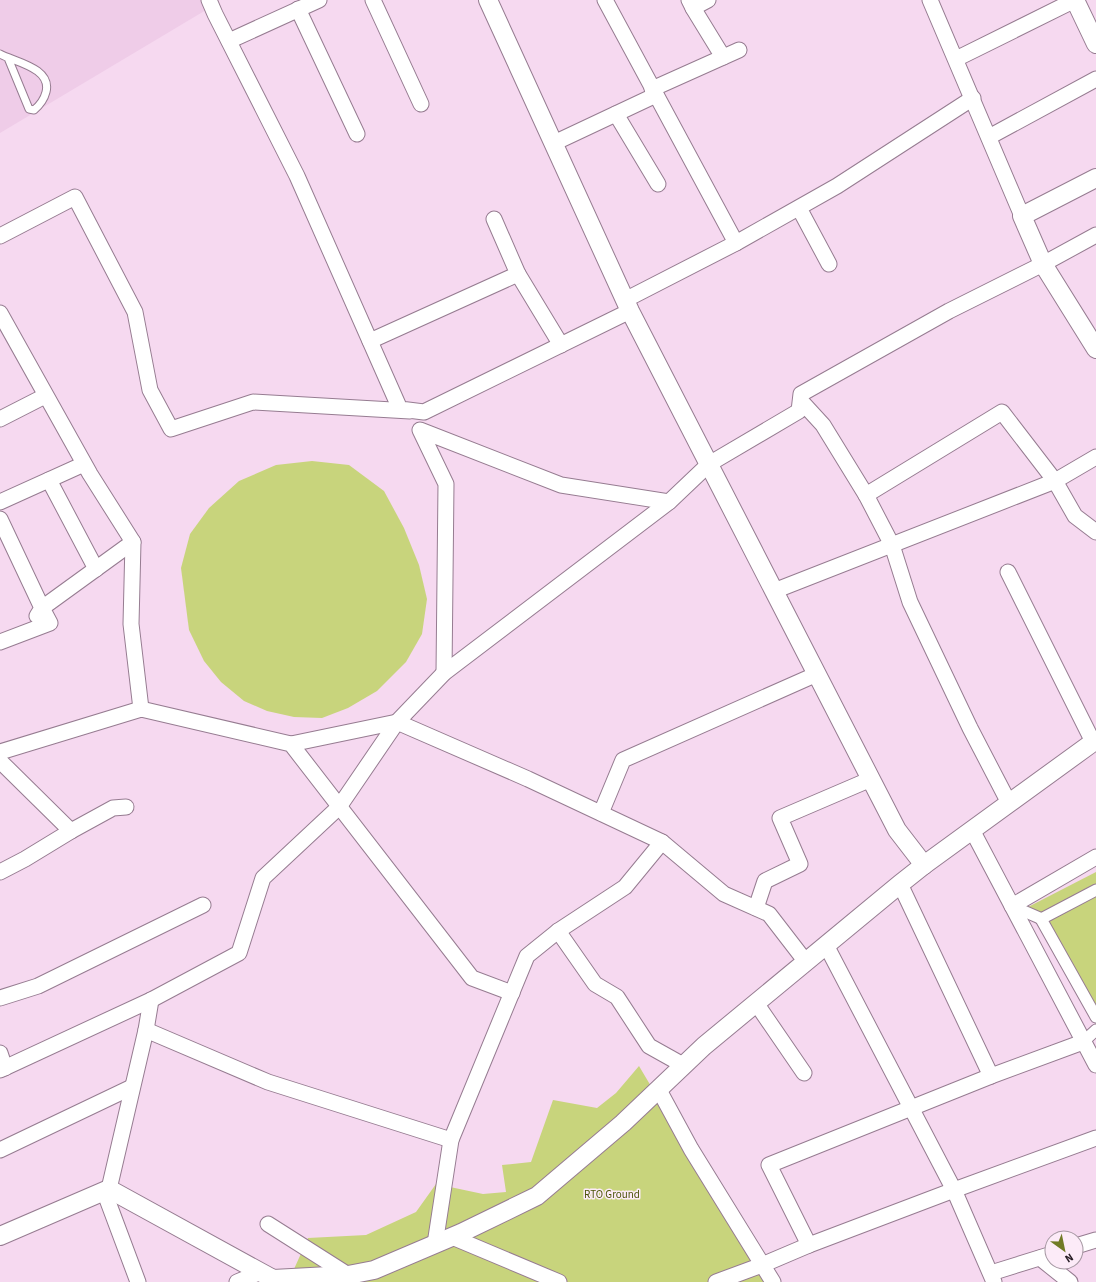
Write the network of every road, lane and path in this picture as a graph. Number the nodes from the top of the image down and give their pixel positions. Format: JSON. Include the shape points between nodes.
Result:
{"nodes":[{"id":1,"x":209,"y":0,"type":"edge"},
{"id":2,"x":319,"y":0,"type":"edge"},
{"id":3,"x":372,"y":0,"type":"edge"},
{"id":4,"x":488,"y":0,"type":"edge"},
{"id":5,"x":605,"y":0,"type":"edge"},
{"id":6,"x":708,"y":0,"type":"edge"},
{"id":7,"x":931,"y":0,"type":"edge"},
{"id":8,"x":1075,"y":0,"type":"edge"},
{"id":9,"x":691,"y":4,"type":"edge"},
{"id":10,"x":298,"y":9,"type":"junction"},
{"id":11,"x":229,"y":41,"type":"junction"},
{"id":12,"x":1096,"y":44,"type":"edge"},
{"id":13,"x":739,"y":50,"type":"dead end"},
{"id":14,"x":0,"y":54,"type":"edge"},
{"id":15,"x":723,"y":57,"type":"junction"},
{"id":16,"x":8,"y":58,"type":"junction"},
{"id":17,"x":956,"y":59,"type":"junction"},
{"id":18,"x":1096,"y":79,"type":"edge"},
{"id":19,"x":654,"y":92,"type":"junction"},
{"id":20,"x":973,"y":98,"type":"junction"},
{"id":21,"x":421,"y":104,"type":"dead end"},
{"id":22,"x":616,"y":114,"type":"junction"},
{"id":23,"x":357,"y":134,"type":"dead end"},
{"id":24,"x":989,"y":138,"type":"junction"},
{"id":25,"x":554,"y":144,"type":"junction"},
{"id":26,"x":1096,"y":178,"type":"edge"},
{"id":27,"x":658,"y":184,"type":"dead end"},
{"id":28,"x":800,"y":208,"type":"junction"},
{"id":29,"x":1022,"y":216,"type":"junction"},
{"id":30,"x":494,"y":219,"type":"dead end"},
{"id":31,"x":1096,"y":235,"type":"edge"},
{"id":32,"x":0,"y":236,"type":"edge"},
{"id":33,"x":736,"y":243,"type":"junction"},
{"id":34,"x":829,"y":264,"type":"dead end"},
{"id":35,"x":1043,"y":264,"type":"junction"},
{"id":36,"x":518,"y":274,"type":"junction"},
{"id":37,"x":628,"y":306,"type":"junction"},
{"id":38,"x":0,"y":313,"type":"edge"},
{"id":39,"x":370,"y":341,"type":"junction"},
{"id":40,"x":1094,"y":342,"type":"edge"},
{"id":41,"x":561,"y":345,"type":"junction"},
{"id":42,"x":45,"y":396,"type":"junction"},
{"id":43,"x":801,"y":401,"type":"junction"},
{"id":44,"x":424,"y":412,"type":"junction"},
{"id":45,"x":0,"y":419,"type":"edge"},
{"id":46,"x":1096,"y":457,"type":"edge"},
{"id":47,"x":84,"y":464,"type":"junction"},
{"id":48,"x":709,"y":464,"type":"junction"},
{"id":49,"x":49,"y":480,"type":"junction"},
{"id":50,"x":1055,"y":481,"type":"junction"},
{"id":51,"x":866,"y":495,"type":"junction"},
{"id":52,"x":0,"y":502,"type":"edge"},
{"id":53,"x":669,"y":502,"type":"junction"},
{"id":54,"x":0,"y":519,"type":"edge"},
{"id":55,"x":1096,"y":532,"type":"edge"},
{"id":56,"x":133,"y":542,"type":"junction"},
{"id":57,"x":892,"y":545,"type":"junction"},
{"id":58,"x":96,"y":569,"type":"junction"},
{"id":59,"x":1008,"y":572,"type":"dead end"},
{"id":60,"x":774,"y":590,"type":"junction"},
{"id":61,"x":42,"y":608,"type":"junction"},
{"id":62,"x":0,"y":642,"type":"edge"},
{"id":63,"x":444,"y":673,"type":"junction"},
{"id":64,"x":817,"y":674,"type":"junction"},
{"id":65,"x":141,"y":709,"type":"junction"},
{"id":66,"x":397,"y":722,"type":"junction"},
{"id":67,"x":1094,"y":741,"type":"edge"},
{"id":68,"x":290,"y":744,"type":"junction"},
{"id":69,"x":0,"y":752,"type":"edge"},
{"id":70,"x":0,"y":761,"type":"edge"},
{"id":71,"x":871,"y":779,"type":"junction"},
{"id":72,"x":1009,"y":803,"type":"junction"},
{"id":73,"x":126,"y":806,"type":"dead end"},
{"id":74,"x":339,"y":806,"type":"junction"},
{"id":75,"x":601,"y":813,"type":"junction"},
{"id":76,"x":972,"y":830,"type":"junction"},
{"id":77,"x":71,"y":831,"type":"junction"},
{"id":78,"x":662,"y":842,"type":"junction"},
{"id":79,"x":1096,"y":857,"type":"edge"},
{"id":80,"x":924,"y":865,"type":"junction"},
{"id":81,"x":0,"y":872,"type":"edge"},
{"id":82,"x":900,"y":884,"type":"junction"},
{"id":83,"x":1096,"y":890,"type":"edge"},
{"id":84,"x":203,"y":905,"type":"dead end"},
{"id":85,"x":1012,"y":906,"type":"junction"},
{"id":86,"x":756,"y":908,"type":"junction"},
{"id":87,"x":1042,"y":919,"type":"junction"},
{"id":88,"x":558,"y":931,"type":"junction"},
{"id":89,"x":826,"y":945,"type":"junction"},
{"id":90,"x":806,"y":962,"type":"junction"},
{"id":91,"x":512,"y":993,"type":"junction"},
{"id":92,"x":0,"y":998,"type":"edge"},
{"id":93,"x":150,"y":1000,"type":"junction"},
{"id":94,"x":756,"y":1003,"type":"junction"},
{"id":95,"x":1096,"y":1017,"type":"edge"},
{"id":96,"x":146,"y":1030,"type":"junction"},
{"id":97,"x":1096,"y":1030,"type":"edge"},
{"id":98,"x":1083,"y":1042,"type":"junction"},
{"id":99,"x":0,"y":1053,"type":"edge"},
{"id":100,"x":683,"y":1065,"type":"junction"},
{"id":101,"x":1096,"y":1065,"type":"edge"},
{"id":102,"x":3,"y":1069,"type":"edge"},
{"id":103,"x":804,"y":1074,"type":"dead end"},
{"id":104,"x":991,"y":1076,"type":"junction"},
{"id":105,"x":132,"y":1087,"type":"junction"},
{"id":106,"x":660,"y":1090,"type":"junction"},
{"id":107,"x":913,"y":1108,"type":"junction"},
{"id":108,"x":1096,"y":1138,"type":"edge"},
{"id":109,"x":452,"y":1140,"type":"junction"},
{"id":110,"x":0,"y":1150,"type":"edge"},
{"id":111,"x":106,"y":1190,"type":"junction"},
{"id":112,"x":954,"y":1190,"type":"junction"},
{"id":113,"x":268,"y":1224,"type":"dead end"},
{"id":114,"x":0,"y":1236,"type":"edge"},
{"id":115,"x":452,"y":1237,"type":"junction"},
{"id":116,"x":1096,"y":1240,"type":"edge"},
{"id":117,"x":435,"y":1244,"type":"junction"},
{"id":118,"x":1084,"y":1244,"type":"edge"},
{"id":119,"x":810,"y":1245,"type":"junction"},
{"id":120,"x":1044,"y":1257,"type":"edge"},
{"id":121,"x":762,"y":1265,"type":"junction"},
{"id":122,"x":1059,"y":1270,"type":"edge"},
{"id":123,"x":261,"y":1272,"type":"junction"},
{"id":124,"x":353,"y":1278,"type":"edge"},
{"id":125,"x":992,"y":1278,"type":"edge"},
{"id":126,"x":565,"y":1280,"type":"edge"},
{"id":127,"x":138,"y":1282,"type":"edge"},
{"id":128,"x":237,"y":1282,"type":"edge"},
{"id":129,"x":716,"y":1282,"type":"edge"},
{"id":130,"x":773,"y":1282,"type":"edge"},
{"id":131,"x":1070,"y":1282,"type":"edge"}],
"edges":[{"from":1,"to":11,"type":"street"},
{"from":2,"to":10,"type":"street"},
{"from":3,"to":21,"type":"street"},
{"from":4,"to":25,"type":"street"},
{"from":5,"to":19,"type":"street"},
{"from":6,"to":9,"type":"street"},
{"from":7,"to":17,"type":"street"},
{"from":8,"to":12,"type":"street"},
{"from":8,"to":17,"type":"street"},
{"from":9,"to":15,"type":"street"},
{"from":10,"to":11,"type":"street"},
{"from":10,"to":23,"type":"street"},
{"from":11,"to":39,"type":"street","via":[[297,176]]},
{"from":13,"to":15,"type":"street"},
{"from":14,"to":16,"type":"lane"},
{"from":15,"to":19,"type":"street"},
{"from":16,"to":16,"type":"lane","via":[[35,69],[45,79],[47,88],[43,101],[34,110],[30,109]]},
{"from":17,"to":20,"type":"street"},
{"from":18,"to":24,"type":"street"},
{"from":19,"to":22,"type":"street"},
{"from":19,"to":33,"type":"street"},
{"from":20,"to":24,"type":"street"},
{"from":20,"to":28,"type":"street"},
{"from":22,"to":25,"type":"street"},
{"from":22,"to":27,"type":"street"},
{"from":24,"to":29,"type":"street"},
{"from":25,"to":37,"type":"street"},
{"from":26,"to":29,"type":"street"},
{"from":28,"to":33,"type":"street"},
{"from":28,"to":34,"type":"street"},
{"from":29,"to":35,"type":"street"},
{"from":30,"to":36,"type":"street"},
{"from":31,"to":35,"type":"street"},
{"from":32,"to":44,"type":"street","via":[[75,197],[135,312],[150,390],[171,429],[253,402]]},
{"from":33,"to":37,"type":"street"},
{"from":35,"to":40,"type":"street"},
{"from":35,"to":43,"type":"street","via":[[949,311],[802,394]]},
{"from":36,"to":39,"type":"street"},
{"from":36,"to":41,"type":"street"},
{"from":37,"to":41,"type":"street"},
{"from":37,"to":48,"type":"street"},
{"from":38,"to":42,"type":"street"},
{"from":39,"to":44,"type":"street","via":[[400,409]]},
{"from":41,"to":44,"type":"street"},
{"from":42,"to":45,"type":"street"},
{"from":42,"to":47,"type":"street"},
{"from":43,"to":48,"type":"street","via":[[799,411]]},
{"from":43,"to":51,"type":"street","via":[[822,425]]},
{"from":46,"to":50,"type":"street"},
{"from":47,"to":49,"type":"street"},
{"from":47,"to":56,"type":"street"},
{"from":48,"to":53,"type":"street"},
{"from":48,"to":60,"type":"street"},
{"from":49,"to":52,"type":"street"},
{"from":49,"to":58,"type":"street"},
{"from":50,"to":51,"type":"street","via":[[1002,412]]},
{"from":50,"to":55,"type":"street","via":[[1075,516]]},
{"from":50,"to":57,"type":"street"},
{"from":51,"to":57,"type":"street"},
{"from":53,"to":63,"type":"street"},
{"from":53,"to":63,"type":"street","via":[[561,485],[420,430],[446,484]]},
{"from":54,"to":61,"type":"street"},
{"from":56,"to":58,"type":"street"},
{"from":56,"to":65,"type":"street","via":[[131,624]]},
{"from":57,"to":60,"type":"street"},
{"from":57,"to":72,"type":"street","via":[[910,602]]},
{"from":58,"to":61,"type":"street"},
{"from":59,"to":67,"type":"street"},
{"from":60,"to":64,"type":"street"},
{"from":61,"to":62,"type":"street","via":[[50,623]]},
{"from":63,"to":66,"type":"street"},
{"from":64,"to":71,"type":"street"},
{"from":64,"to":75,"type":"street","via":[[623,760]]},
{"from":65,"to":68,"type":"street"},
{"from":65,"to":69,"type":"street"},
{"from":66,"to":68,"type":"street"},
{"from":66,"to":74,"type":"street"},
{"from":66,"to":75,"type":"street"},
{"from":67,"to":72,"type":"street"},
{"from":68,"to":74,"type":"street"},
{"from":70,"to":77,"type":"street"},
{"from":71,"to":80,"type":"street","via":[[897,830]]},
{"from":71,"to":86,"type":"street","via":[[780,818],[800,864],[765,881]]},
{"from":72,"to":76,"type":"street"},
{"from":73,"to":77,"type":"street","via":[[113,808]]},
{"from":74,"to":91,"type":"street","via":[[472,978]]},
{"from":74,"to":93,"type":"street","via":[[263,878],[239,953]]},
{"from":75,"to":78,"type":"street"},
{"from":76,"to":80,"type":"street"},
{"from":76,"to":85,"type":"street"},
{"from":77,"to":81,"type":"street"},
{"from":78,"to":86,"type":"street","via":[[724,894]]},
{"from":78,"to":88,"type":"street","via":[[625,887]]},
{"from":79,"to":85,"type":"street"},
{"from":80,"to":82,"type":"street"},
{"from":82,"to":89,"type":"street"},
{"from":82,"to":104,"type":"street"},
{"from":83,"to":87,"type":"street"},
{"from":84,"to":92,"type":"street","via":[[38,986]]},
{"from":85,"to":87,"type":"street"},
{"from":85,"to":98,"type":"street"},
{"from":86,"to":90,"type":"street","via":[[769,914]]},
{"from":87,"to":95,"type":"street"},
{"from":88,"to":91,"type":"street","via":[[527,956]]},
{"from":88,"to":100,"type":"street","via":[[596,984],[617,997],[649,1046]]},
{"from":89,"to":90,"type":"street"},
{"from":89,"to":107,"type":"street"},
{"from":90,"to":94,"type":"street"},
{"from":91,"to":109,"type":"street"},
{"from":93,"to":96,"type":"street"},
{"from":93,"to":102,"type":"street"},
{"from":94,"to":100,"type":"street"},
{"from":94,"to":103,"type":"street"},
{"from":96,"to":105,"type":"street"},
{"from":96,"to":109,"type":"street","via":[[268,1082]]},
{"from":97,"to":98,"type":"street"},
{"from":98,"to":101,"type":"street"},
{"from":98,"to":104,"type":"street"},
{"from":99,"to":102,"type":"street"},
{"from":100,"to":106,"type":"street"},
{"from":104,"to":107,"type":"street"},
{"from":105,"to":110,"type":"street"},
{"from":105,"to":111,"type":"street"},
{"from":106,"to":115,"type":"street","via":[[537,1196]]},
{"from":106,"to":121,"type":"street","via":[[691,1149]]},
{"from":107,"to":112,"type":"street"},
{"from":107,"to":119,"type":"street","via":[[769,1165]]},
{"from":108,"to":112,"type":"street"},
{"from":109,"to":117,"type":"street"},
{"from":111,"to":114,"type":"street"},
{"from":111,"to":123,"type":"street"},
{"from":111,"to":127,"type":"street"},
{"from":112,"to":119,"type":"street"},
{"from":112,"to":125,"type":"street"},
{"from":113,"to":124,"type":"street"},
{"from":115,"to":117,"type":"street"},
{"from":115,"to":126,"type":"street"},
{"from":116,"to":118,"type":"street"},
{"from":117,"to":124,"type":"street"},
{"from":119,"to":121,"type":"street"},
{"from":120,"to":125,"type":"street"},
{"from":121,"to":129,"type":"street"},
{"from":121,"to":130,"type":"street"},
{"from":122,"to":131,"type":"street"},
{"from":123,"to":124,"type":"street","via":[[274,1279]]},
{"from":123,"to":128,"type":"street"}]}
